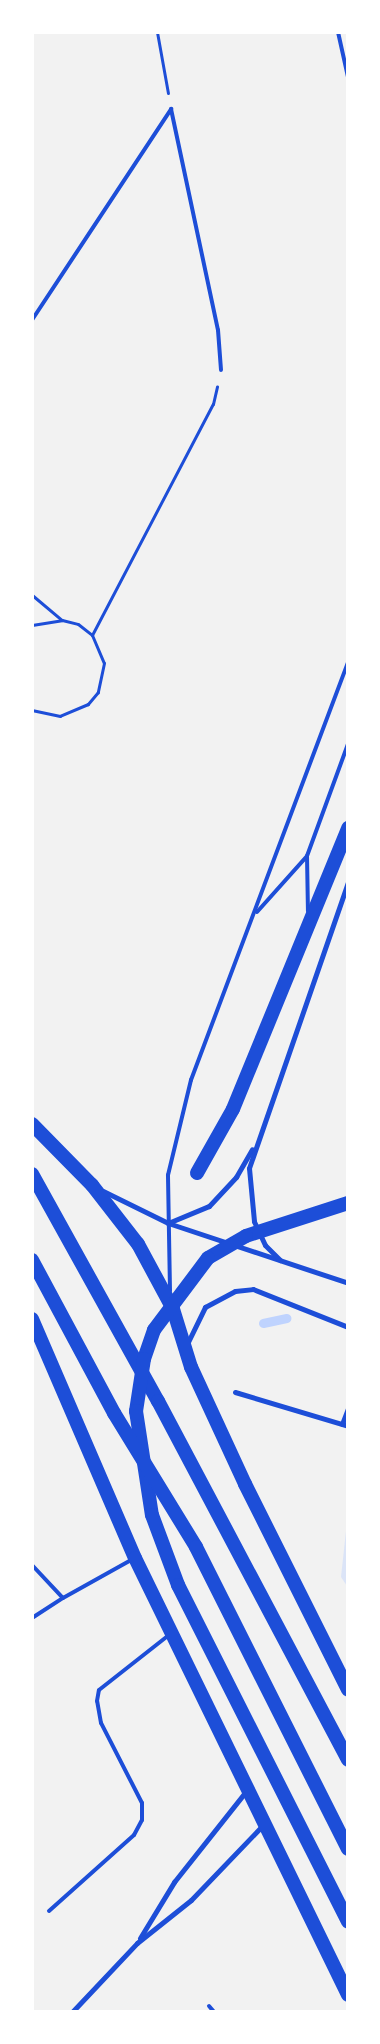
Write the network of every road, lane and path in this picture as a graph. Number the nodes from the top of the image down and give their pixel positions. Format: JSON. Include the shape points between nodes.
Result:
{"nodes":[{"id":1,"x":156,"y":32,"type":"edge"},
{"id":2,"x":338,"y":32,"type":"edge"},
{"id":3,"x":348,"y":77,"type":"edge"},
{"id":4,"x":172,"y":109,"type":"junction"},
{"id":5,"x":32,"y":320,"type":"edge"},
{"id":6,"x":221,"y":370,"type":"joint"},
{"id":7,"x":32,"y":595,"type":"edge"},
{"id":8,"x":62,"y":620,"type":"junction"},
{"id":9,"x":32,"y":625,"type":"edge"},
{"id":10,"x":92,"y":635,"type":"junction"},
{"id":11,"x":348,"y":662,"type":"edge"},
{"id":12,"x":32,"y":710,"type":"edge"},
{"id":13,"x":348,"y":744,"type":"edge"},
{"id":14,"x":348,"y":828,"type":"edge"},
{"id":15,"x":307,"y":856,"type":"junction"},
{"id":16,"x":348,"y":882,"type":"edge"},
{"id":17,"x":256,"y":914,"type":"junction"},
{"id":18,"x":309,"y":928,"type":"junction"},
{"id":19,"x":32,"y":1124,"type":"edge"},
{"id":20,"x":256,"y":1142,"type":"junction"},
{"id":21,"x":197,"y":1173,"type":"dead end"},
{"id":22,"x":32,"y":1174,"type":"edge"},
{"id":23,"x":92,"y":1185,"type":"junction"},
{"id":24,"x":348,"y":1203,"type":"edge"},
{"id":25,"x":168,"y":1223,"type":"junction"},
{"id":26,"x":32,"y":1260,"type":"edge"},
{"id":27,"x":280,"y":1260,"type":"junction"},
{"id":28,"x":348,"y":1283,"type":"edge"},
{"id":29,"x":173,"y":1309,"type":"junction"},
{"id":30,"x":32,"y":1319,"type":"edge"},
{"id":31,"x":348,"y":1327,"type":"edge"},
{"id":32,"x":186,"y":1355,"type":"junction"},
{"id":33,"x":235,"y":1392,"type":"dead end"},
{"id":34,"x":348,"y":1408,"type":"edge"},
{"id":35,"x":345,"y":1425,"type":"edge"},
{"id":36,"x":135,"y":1558,"type":"junction"},
{"id":37,"x":32,"y":1565,"type":"edge"},
{"id":38,"x":63,"y":1598,"type":"junction"},
{"id":39,"x":32,"y":1618,"type":"edge"},
{"id":40,"x":170,"y":1633,"type":"junction"},
{"id":41,"x":348,"y":1690,"type":"edge"},
{"id":42,"x":348,"y":1760,"type":"edge"},
{"id":43,"x":248,"y":1788,"type":"junction"},
{"id":44,"x":264,"y":1824,"type":"junction"},
{"id":45,"x":348,"y":1849,"type":"edge"},
{"id":46,"x":49,"y":1911,"type":"dead end"},
{"id":47,"x":348,"y":1921,"type":"edge"},
{"id":48,"x":137,"y":1943,"type":"junction"},
{"id":49,"x":348,"y":1995,"type":"edge"},
{"id":50,"x":209,"y":2006,"type":"dead end"},
{"id":51,"x":72,"y":2012,"type":"edge"},
{"id":52,"x":214,"y":2012,"type":"edge"}],
"edges":[{"from":1,"to":4,"type":"path"},
{"from":2,"to":3,"type":"lane"},
{"from":4,"to":5,"type":"lane"},
{"from":4,"to":6,"type":"lane","via":[[218,330]]},
{"from":6,"to":10,"type":"path","via":[[213,404]]},
{"from":7,"to":8,"type":"path"},
{"from":8,"to":9,"type":"path"},
{"from":8,"to":10,"type":"path"},
{"from":10,"to":12,"type":"path","via":[[104,663],[98,692],[75,713],[52,715]]},
{"from":11,"to":17,"type":"lane"},
{"from":13,"to":15,"type":"lane"},
{"from":14,"to":18,"type":"highway"},
{"from":15,"to":17,"type":"lane"},
{"from":15,"to":18,"type":"lane"},
{"from":16,"to":20,"type":"street"},
{"from":17,"to":25,"type":"lane","via":[[191,1080],[168,1175]]},
{"from":18,"to":21,"type":"highway","via":[[223,1130]]},
{"from":19,"to":23,"type":"highway"},
{"from":20,"to":25,"type":"street","via":[[236,1177],[209,1206]]},
{"from":20,"to":27,"type":"street","via":[[248,1195],[265,1245]]},
{"from":22,"to":42,"type":"highway","via":[[158,1401]]},
{"from":23,"to":25,"type":"street"},
{"from":23,"to":29,"type":"highway","via":[[138,1244]]},
{"from":24,"to":47,"type":"highway","via":[[246,1236],[208,1258],[154,1330],[144,1359],[136,1411],[152,1515],[178,1585]]},
{"from":25,"to":27,"type":"street"},
{"from":25,"to":29,"type":"lane","via":[[167,1275]]},
{"from":26,"to":45,"type":"highway","via":[[114,1413],[196,1547]]},
{"from":27,"to":28,"type":"street"},
{"from":29,"to":32,"type":"highway"},
{"from":30,"to":36,"type":"highway"},
{"from":31,"to":32,"type":"street","via":[[253,1290],[236,1291],[205,1307],[194,1321]]},
{"from":32,"to":41,"type":"highway"},
{"from":33,"to":35,"type":"street"},
{"from":34,"to":35,"type":"street"},
{"from":36,"to":38,"type":"lane"},
{"from":36,"to":40,"type":"highway"},
{"from":37,"to":38,"type":"lane"},
{"from":38,"to":39,"type":"lane"},
{"from":40,"to":43,"type":"highway"},
{"from":40,"to":46,"type":"lane","via":[[99,1690],[97,1701],[101,1723],[142,1803],[142,1820],[134,1835]]},
{"from":43,"to":44,"type":"highway"},
{"from":43,"to":48,"type":"street","via":[[174,1882]]},
{"from":44,"to":48,"type":"street","via":[[191,1900]]},
{"from":44,"to":49,"type":"highway"},
{"from":48,"to":51,"type":"street"},
{"from":50,"to":52,"type":"lane"}]}
